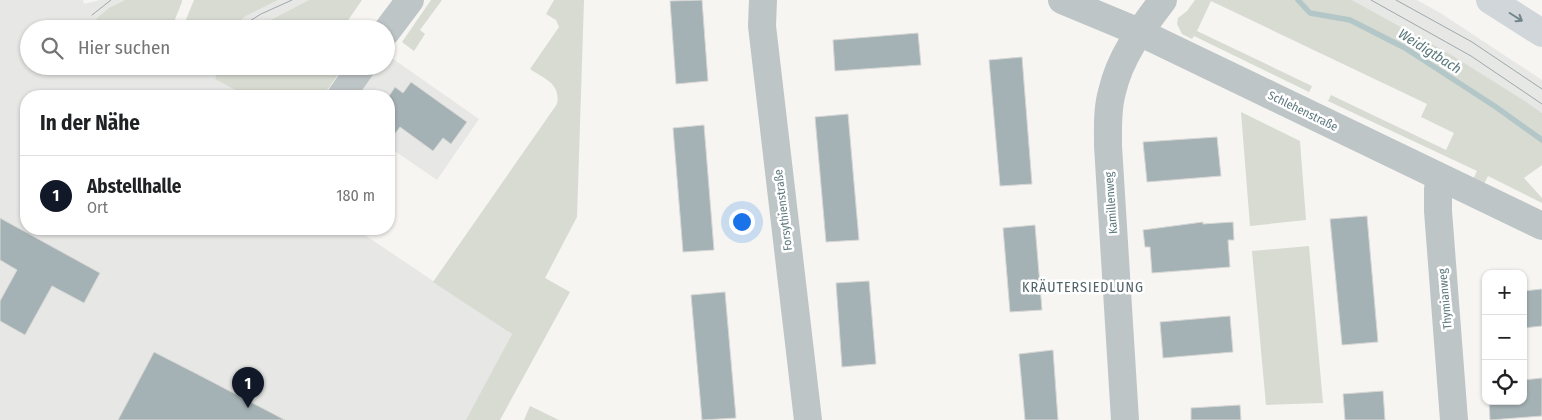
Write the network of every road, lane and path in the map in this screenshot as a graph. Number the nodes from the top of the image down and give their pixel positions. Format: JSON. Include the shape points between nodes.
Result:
{"nodes":[{"id":1,"x":410,"y":0,"type":"edge"},
{"id":2,"x":763,"y":0,"type":"edge"},
{"id":3,"x":1062,"y":0,"type":"edge"},
{"id":4,"x":1163,"y":0,"type":"edge"},
{"id":5,"x":1490,"y":0,"type":"edge"},
{"id":6,"x":395,"y":20,"type":"edge"},
{"id":7,"x":1139,"y":32,"type":"junction"},
{"id":8,"x":1542,"y":33,"type":"edge"},
{"id":9,"x":356,"y":75,"type":"edge"},
{"id":10,"x":345,"y":90,"type":"edge"},
{"id":11,"x":1443,"y":179,"type":"junction"},
{"id":12,"x":1542,"y":226,"type":"edge"},
{"id":13,"x":808,"y":420,"type":"edge"},
{"id":14,"x":1125,"y":420,"type":"edge"},
{"id":15,"x":1454,"y":420,"type":"edge"}],
"edges":[{"from":1,"to":6,"type":"street"},
{"from":2,"to":13,"type":"street","name":"Forsythienstraße","via":[[763,36]]},
{"from":3,"to":7,"type":"street","name":"Schlehenstraße"},
{"from":4,"to":7,"type":"street","name":"Kamillenweg"},
{"from":5,"to":8,"type":"main road","one_way":true},
{"from":7,"to":11,"type":"street","name":"Schlehenstraße"},
{"from":7,"to":14,"type":"street","name":"Kamillenweg","via":[[1124,57],[1112,92],[1108,119]]},
{"from":9,"to":10,"type":"street"},
{"from":11,"to":12,"type":"street","name":"Schlehenstraße"},
{"from":11,"to":15,"type":"street","name":"Thymianweg","via":[[1438,189],[1438,211]]}]}
